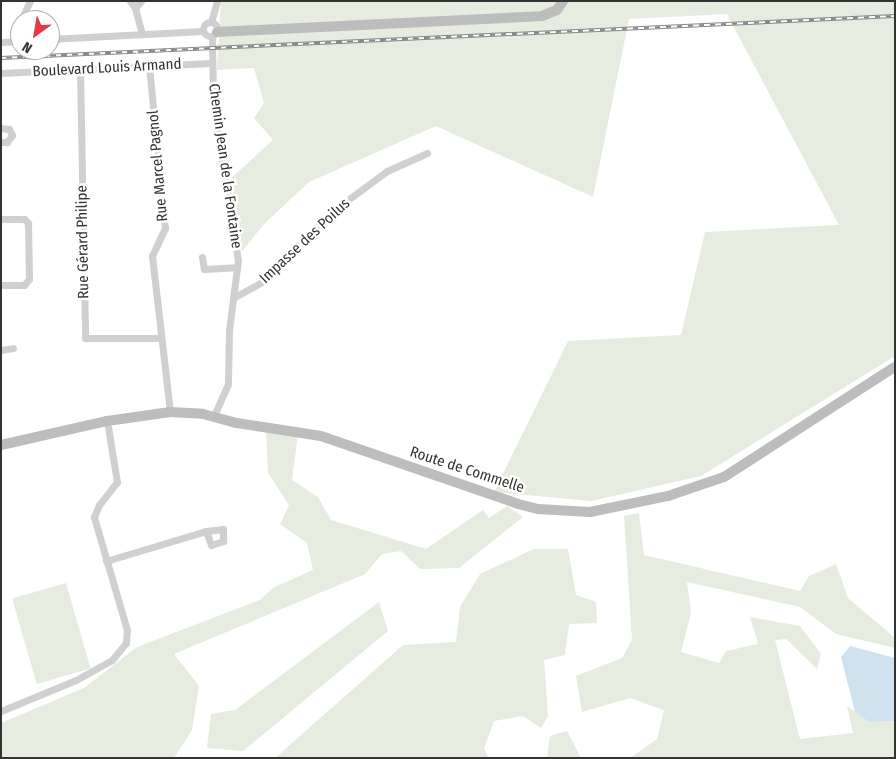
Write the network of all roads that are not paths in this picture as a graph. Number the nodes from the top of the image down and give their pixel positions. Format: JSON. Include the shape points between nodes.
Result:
{"nodes":[{"id":1,"x":130,"y":1,"type":"edge"},
{"id":2,"x":140,"y":1,"type":"edge"},
{"id":3,"x":217,"y":1,"type":"edge"},
{"id":4,"x":563,"y":1,"type":"edge"},
{"id":5,"x":135,"y":8,"type":"junction"},
{"id":6,"x":211,"y":22,"type":"junction"},
{"id":7,"x":203,"y":31,"type":"junction"},
{"id":8,"x":142,"y":34,"type":"junction"},
{"id":9,"x":215,"y":34,"type":"junction"},
{"id":10,"x":60,"y":38,"type":"edge"},
{"id":11,"x":212,"y":63,"type":"junction"},
{"id":12,"x":149,"y":66,"type":"junction"},
{"id":13,"x":80,"y":70,"type":"junction"},
{"id":14,"x":1,"y":73,"type":"edge"},
{"id":15,"x":1,"y":128,"type":"edge"},
{"id":16,"x":1,"y":142,"type":"edge"},
{"id":17,"x":427,"y":153,"type":"dead end"},
{"id":18,"x":1,"y":219,"type":"edge"},
{"id":19,"x":202,"y":257,"type":"dead end"},
{"id":20,"x":237,"y":267,"type":"junction"},
{"id":21,"x":1,"y":285,"type":"edge"},
{"id":22,"x":233,"y":298,"type":"junction"},
{"id":23,"x":161,"y":338,"type":"junction"},
{"id":24,"x":13,"y":348,"type":"dead end"},
{"id":25,"x":1,"y":350,"type":"edge"},
{"id":26,"x":895,"y":367,"type":"edge"},
{"id":27,"x":170,"y":412,"type":"junction"},
{"id":28,"x":213,"y":416,"type":"junction"},
{"id":29,"x":107,"y":421,"type":"junction"},
{"id":30,"x":1,"y":445,"type":"edge"},
{"id":31,"x":206,"y":531,"type":"dead end"},
{"id":32,"x":106,"y":561,"type":"junction"},
{"id":33,"x":1,"y":711,"type":"edge"}],
"edges":[{"from":1,"to":5,"type":"street"},
{"from":2,"to":5,"type":"street"},
{"from":3,"to":6,"type":"street"},
{"from":4,"to":9,"type":"street","via":[[557,10],[542,16]]},
{"from":5,"to":8,"type":"street"},
{"from":6,"to":7,"type":"street","via":[[204,24]]},
{"from":6,"to":9,"type":"street","via":[[216,24]]},
{"from":7,"to":8,"type":"street"},
{"from":7,"to":9,"type":"street"},
{"from":8,"to":10,"type":"street"},
{"from":9,"to":11,"type":"street","name":"Chemin Jean de la Fontaine"},
{"from":11,"to":12,"type":"street","name":"Boulevard Louis Armand"},
{"from":11,"to":20,"type":"street","name":"Chemin Jean de la Fontaine","via":[[213,103]]},
{"from":12,"to":13,"type":"street","name":"Boulevard Louis Armand"},
{"from":12,"to":23,"type":"street","name":"Rue Marcel Pagnol","via":[[165,228],[152,256]]},
{"from":13,"to":14,"type":"street","name":"Boulevard Louis Armand"},
{"from":13,"to":23,"type":"street","name":"Rue Gérard Philipe","via":[[85,338]]},
{"from":15,"to":16,"type":"street","via":[[9,129],[12,135],[7,142]]},
{"from":17,"to":22,"type":"street","name":"Impasse des Poilus","via":[[387,172],[334,210],[265,280]]},
{"from":18,"to":21,"type":"street","via":[[24,219],[28,223],[29,279],[24,284]]},
{"from":19,"to":20,"type":"street","name":"Chemin Jean de la Fontaine","via":[[204,268]]},
{"from":20,"to":22,"type":"street","name":"Chemin Jean de la Fontaine"},
{"from":22,"to":28,"type":"street","name":"Chemin Jean de la Fontaine","via":[[228,384]]},
{"from":23,"to":27,"type":"street","name":"Rue Marcel Pagnol"},
{"from":24,"to":25,"type":"street"},
{"from":26,"to":28,"type":"street","name":"Route de Commelle","via":[[724,477],[668,496],[590,512],[545,510],[518,504],[321,436]]},
{"from":27,"to":28,"type":"street","name":"Route de Commelle"},
{"from":27,"to":29,"type":"street","name":"Route de Commelle"},
{"from":29,"to":30,"type":"street","name":"Route de Commelle"},
{"from":29,"to":32,"type":"street","via":[[118,482],[98,505],[94,517]]},
{"from":31,"to":32,"type":"street"},
{"from":32,"to":33,"type":"street","via":[[127,630],[126,643],[112,660],[76,680]]}]}
